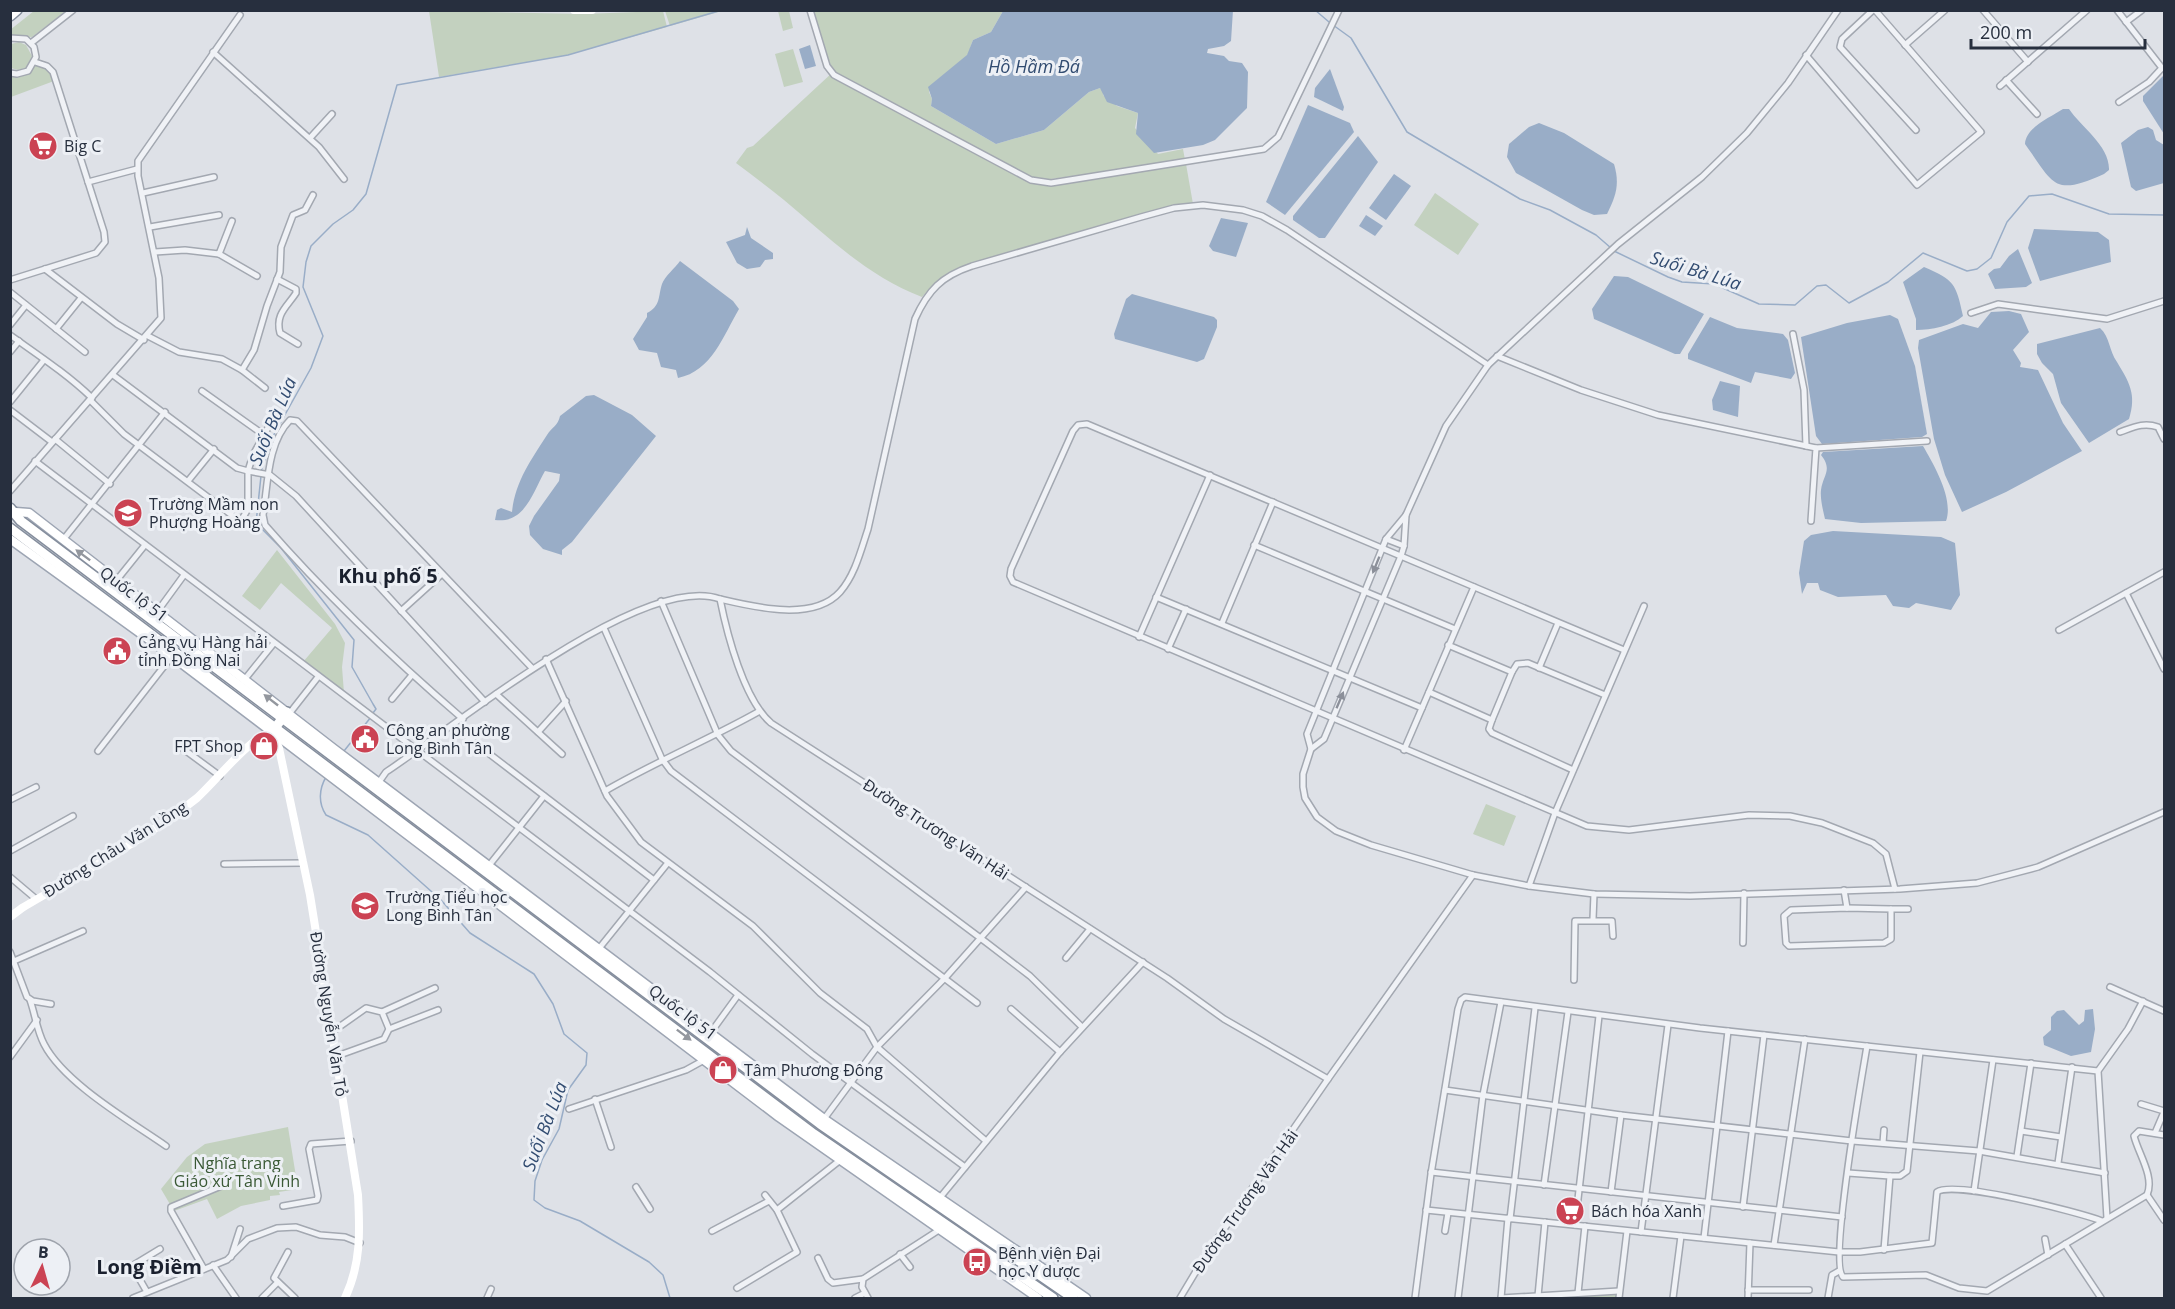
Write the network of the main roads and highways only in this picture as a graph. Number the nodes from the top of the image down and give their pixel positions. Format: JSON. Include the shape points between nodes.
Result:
{"nodes":[{"id":1,"x":13,"y":510,"type":"edge"},
{"id":2,"x":10,"y":528,"type":"edge"},
{"id":3,"x":10,"y":539,"type":"edge"},
{"id":4,"x":281,"y":721,"type":"junction"},
{"id":5,"x":327,"y":759,"type":"junction"},
{"id":6,"x":338,"y":768,"type":"junction"},
{"id":7,"x":376,"y":784,"type":"junction"},
{"id":8,"x":366,"y":799,"type":"junction"},
{"id":9,"x":822,"y":1121,"type":"junction"},
{"id":10,"x":812,"y":1137,"type":"junction"},
{"id":11,"x":937,"y":1201,"type":"junction"},
{"id":12,"x":943,"y":1227,"type":"junction"},
{"id":13,"x":1038,"y":1299,"type":"edge"},
{"id":14,"x":1053,"y":1299,"type":"edge"},
{"id":15,"x":1073,"y":1299,"type":"edge"},
{"id":16,"x":1086,"y":1299,"type":"edge"}],
"edges":[{"from":1,"to":4,"type":"highway","name":"Quốc lộ 51","via":[[21,521]]},
{"from":4,"to":1,"type":"main road","name":"Quốc lộ 51","one_way":true,"via":[[245,679],[28,513]]},
{"from":2,"to":4,"type":"highway","name":"Quốc lộ 51"},
{"from":3,"to":4,"type":"main road","name":"Quốc lộ 51","via":[[172,656]]},
{"from":4,"to":5,"type":"highway","name":"Quốc lộ 51"},
{"from":4,"to":5,"type":"main road","name":"Quốc lộ 51"},
{"from":5,"to":6,"type":"highway"},
{"from":5,"to":6,"type":"main road"},
{"from":6,"to":7,"type":"highway","name":"Quốc lộ 51"},
{"from":6,"to":8,"type":"highway","name":"Quốc lộ 51"},
{"from":7,"to":8,"type":"highway"},
{"from":7,"to":9,"type":"highway","name":"Quốc lộ 51"},
{"from":8,"to":10,"type":"highway","name":"Quốc lộ 51","one_way":true},
{"from":9,"to":10,"type":"highway"},
{"from":9,"to":11,"type":"highway","name":"Quốc lộ 51"},
{"from":10,"to":12,"type":"highway","name":"Quốc lộ 51"},
{"from":10,"to":12,"type":"main road","name":"Quốc lộ 51","via":[[839,1161]]},
{"from":11,"to":15,"type":"highway","name":"Quốc lộ 51"},
{"from":11,"to":16,"type":"main road","name":"Quốc lộ 51"},
{"from":12,"to":13,"type":"main road","name":"Quốc lộ 51"},
{"from":12,"to":14,"type":"highway","name":"Quốc lộ 51"}]}
